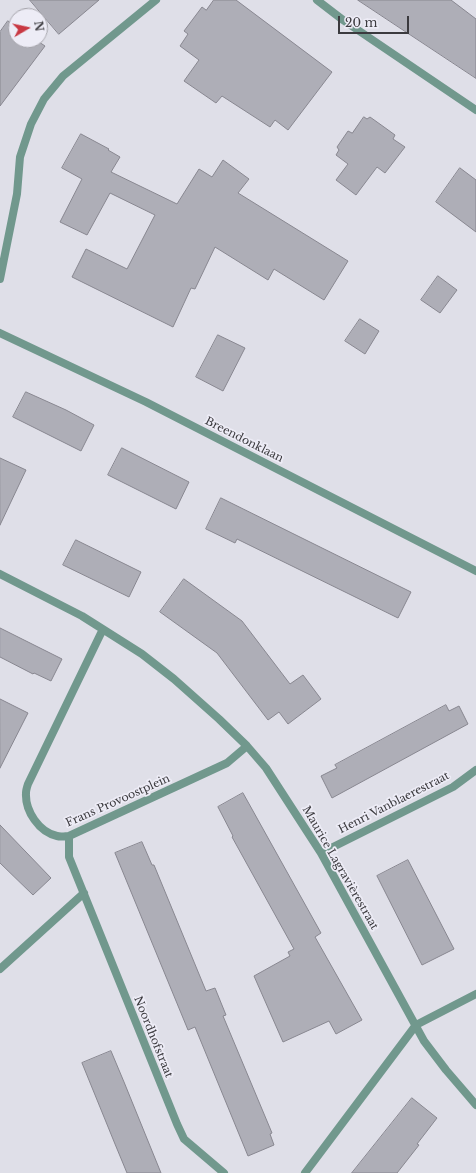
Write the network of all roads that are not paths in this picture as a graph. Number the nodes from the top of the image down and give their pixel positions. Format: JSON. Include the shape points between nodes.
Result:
{"nodes":[{"id":1,"x":156,"y":0,"type":"edge"},
{"id":2,"x":317,"y":0,"type":"edge"},
{"id":3,"x":476,"y":110,"type":"edge"},
{"id":4,"x":0,"y":279,"type":"edge"},
{"id":5,"x":0,"y":333,"type":"edge"},
{"id":6,"x":476,"y":571,"type":"edge"},
{"id":7,"x":0,"y":574,"type":"edge"},
{"id":8,"x":103,"y":629,"type":"junction"},
{"id":9,"x":247,"y":746,"type":"junction"},
{"id":10,"x":476,"y":770,"type":"edge"},
{"id":11,"x":70,"y":836,"type":"junction"},
{"id":12,"x":321,"y":853,"type":"junction"},
{"id":13,"x":84,"y":894,"type":"junction"},
{"id":14,"x":0,"y":969,"type":"edge"},
{"id":15,"x":476,"y":994,"type":"edge"},
{"id":16,"x":416,"y":1025,"type":"junction"},
{"id":17,"x":476,"y":1105,"type":"edge"},
{"id":18,"x":224,"y":1173,"type":"edge"},
{"id":19,"x":305,"y":1173,"type":"edge"}],
"edges":[{"from":1,"to":4,"type":"street","via":[[63,76],[44,99],[31,124],[20,156],[17,194]]},
{"from":2,"to":3,"type":"street"},
{"from":5,"to":6,"type":"street","name":"Breendonklaan","via":[[146,402]]},
{"from":7,"to":8,"type":"street","name":"Maurice Lagravièrestraat"},
{"from":8,"to":9,"type":"street","name":"Maurice Lagravièrestraat","via":[[142,654],[174,679]]},
{"from":8,"to":11,"type":"street","name":"Frans Provoostplein","via":[[28,784],[26,793],[32,817],[41,828],[57,836]]},
{"from":9,"to":11,"type":"street","name":"Frans Provoostplein","via":[[227,763]]},
{"from":9,"to":12,"type":"street","name":"Maurice Lagravièrestraat","via":[[266,768]]},
{"from":10,"to":12,"type":"street","name":"Henri Vanblaerestraat","via":[[453,787]]},
{"from":11,"to":13,"type":"street","name":"Noordhofstraat","via":[[69,857]]},
{"from":12,"to":16,"type":"street","name":"Maurice Lagravièrestraat"},
{"from":13,"to":14,"type":"street"},
{"from":13,"to":18,"type":"street","name":"Noordhofstraat","via":[[184,1139]]},
{"from":15,"to":16,"type":"street"},
{"from":16,"to":17,"type":"street","name":"Maurice Lagravièrestraat","via":[[433,1054]]},
{"from":16,"to":19,"type":"street"}]}
